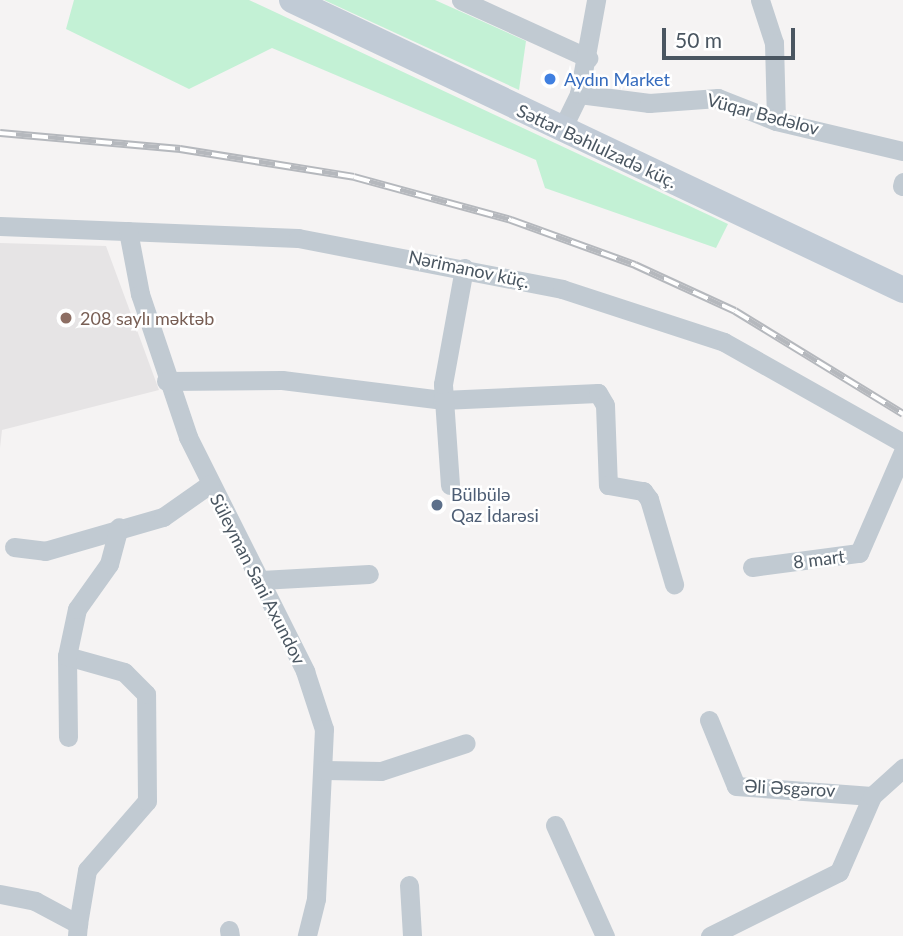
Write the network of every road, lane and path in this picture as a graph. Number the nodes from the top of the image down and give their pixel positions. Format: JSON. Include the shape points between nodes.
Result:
{"nodes":[{"id":1,"x":292,"y":0,"type":"edge"},
{"id":2,"x":461,"y":0,"type":"edge"},
{"id":3,"x":596,"y":0,"type":"edge"},
{"id":4,"x":760,"y":0,"type":"edge"},
{"id":5,"x":588,"y":58,"type":"junction"},
{"id":6,"x":579,"y":94,"type":"junction"},
{"id":7,"x":776,"y":121,"type":"junction"},
{"id":8,"x":562,"y":129,"type":"junction"},
{"id":9,"x":903,"y":152,"type":"edge"},
{"id":10,"x":0,"y":226,"type":"edge"},
{"id":11,"x":128,"y":231,"type":"junction"},
{"id":12,"x":464,"y":268,"type":"junction"},
{"id":13,"x":903,"y":290,"type":"edge"},
{"id":14,"x":166,"y":381,"type":"junction"},
{"id":15,"x":442,"y":400,"type":"junction"},
{"id":16,"x":903,"y":443,"type":"edge"},
{"id":17,"x":903,"y":452,"type":"edge"},
{"id":18,"x":210,"y":484,"type":"junction"},
{"id":19,"x":450,"y":485,"type":"dead end"},
{"id":20,"x":119,"y":527,"type":"junction"},
{"id":21,"x":13,"y":547,"type":"dead end"},
{"id":22,"x":752,"y":567,"type":"dead end"},
{"id":23,"x":369,"y":574,"type":"dead end"},
{"id":24,"x":261,"y":580,"type":"junction"},
{"id":25,"x":674,"y":584,"type":"dead end"},
{"id":26,"x":67,"y":656,"type":"junction"},
{"id":27,"x":709,"y":720,"type":"dead end"},
{"id":28,"x":68,"y":737,"type":"dead end"},
{"id":29,"x":466,"y":743,"type":"dead end"},
{"id":30,"x":903,"y":768,"type":"edge"},
{"id":31,"x":325,"y":770,"type":"junction"},
{"id":32,"x":872,"y":796,"type":"junction"},
{"id":33,"x":555,"y":825,"type":"dead end"},
{"id":34,"x":409,"y":885,"type":"dead end"},
{"id":35,"x":0,"y":894,"type":"edge"},
{"id":36,"x":747,"y":929,"type":"edge"},
{"id":37,"x":77,"y":930,"type":"edge"},
{"id":38,"x":307,"y":936,"type":"edge"},
{"id":39,"x":412,"y":936,"type":"edge"},
{"id":40,"x":605,"y":936,"type":"edge"},
{"id":41,"x":710,"y":936,"type":"edge"}],
"edges":[{"from":1,"to":8,"type":"main road","name":"Səttar Bəhlulzadə küç."},
{"from":2,"to":5,"type":"street"},
{"from":3,"to":5,"type":"street"},
{"from":4,"to":7,"type":"street","via":[[774,43]]},
{"from":5,"to":6,"type":"street"},
{"from":6,"to":7,"type":"street","name":"Vüqar Bədəlov","via":[[649,103],[718,98]]},
{"from":6,"to":8,"type":"street"},
{"from":7,"to":9,"type":"street","name":"Vüqar Bədəlov"},
{"from":8,"to":13,"type":"main road","name":"Səttar Bəhlulzadə küç."},
{"from":10,"to":11,"type":"street","name":"Nərimanov küç."},
{"from":11,"to":12,"type":"street","name":"Nərimanov küç.","via":[[299,238]]},
{"from":11,"to":14,"type":"street","name":"Süleyman Sani Axundov"},
{"from":12,"to":15,"type":"street"},
{"from":12,"to":16,"type":"street","name":"Nərimanov küç.","via":[[690,327]]},
{"from":14,"to":15,"type":"street","via":[[282,380]]},
{"from":14,"to":18,"type":"street","name":"Süleyman Sani Axundov"},
{"from":15,"to":19,"type":"street"},
{"from":15,"to":25,"type":"street","via":[[604,397],[608,485],[643,491],[649,499]]},
{"from":17,"to":22,"type":"street","name":"8 mart","via":[[859,553]]},
{"from":18,"to":20,"type":"street","via":[[175,512]]},
{"from":18,"to":24,"type":"street","name":"Süleyman Sani Axundov"},
{"from":20,"to":21,"type":"street","via":[[45,551]]},
{"from":20,"to":26,"type":"street","via":[[109,564],[78,609]]},
{"from":23,"to":24,"type":"street"},
{"from":24,"to":31,"type":"street","name":"Süleyman Sani Axundov","via":[[314,696],[324,729]]},
{"from":26,"to":28,"type":"street"},
{"from":26,"to":37,"type":"street","via":[[124,672],[146,694],[149,714],[147,801],[87,870]]},
{"from":27,"to":32,"type":"street","name":"Əli Əsgərov","via":[[736,786]]},
{"from":29,"to":31,"type":"street","via":[[381,771]]},
{"from":30,"to":32,"type":"street"},
{"from":31,"to":38,"type":"street","name":"Süleyman Sani Axundov","via":[[316,899]]},
{"from":32,"to":36,"type":"street","via":[[839,872]]},
{"from":33,"to":40,"type":"street"},
{"from":34,"to":39,"type":"street"},
{"from":35,"to":37,"type":"street","via":[[35,901]]},
{"from":36,"to":41,"type":"street"}]}
